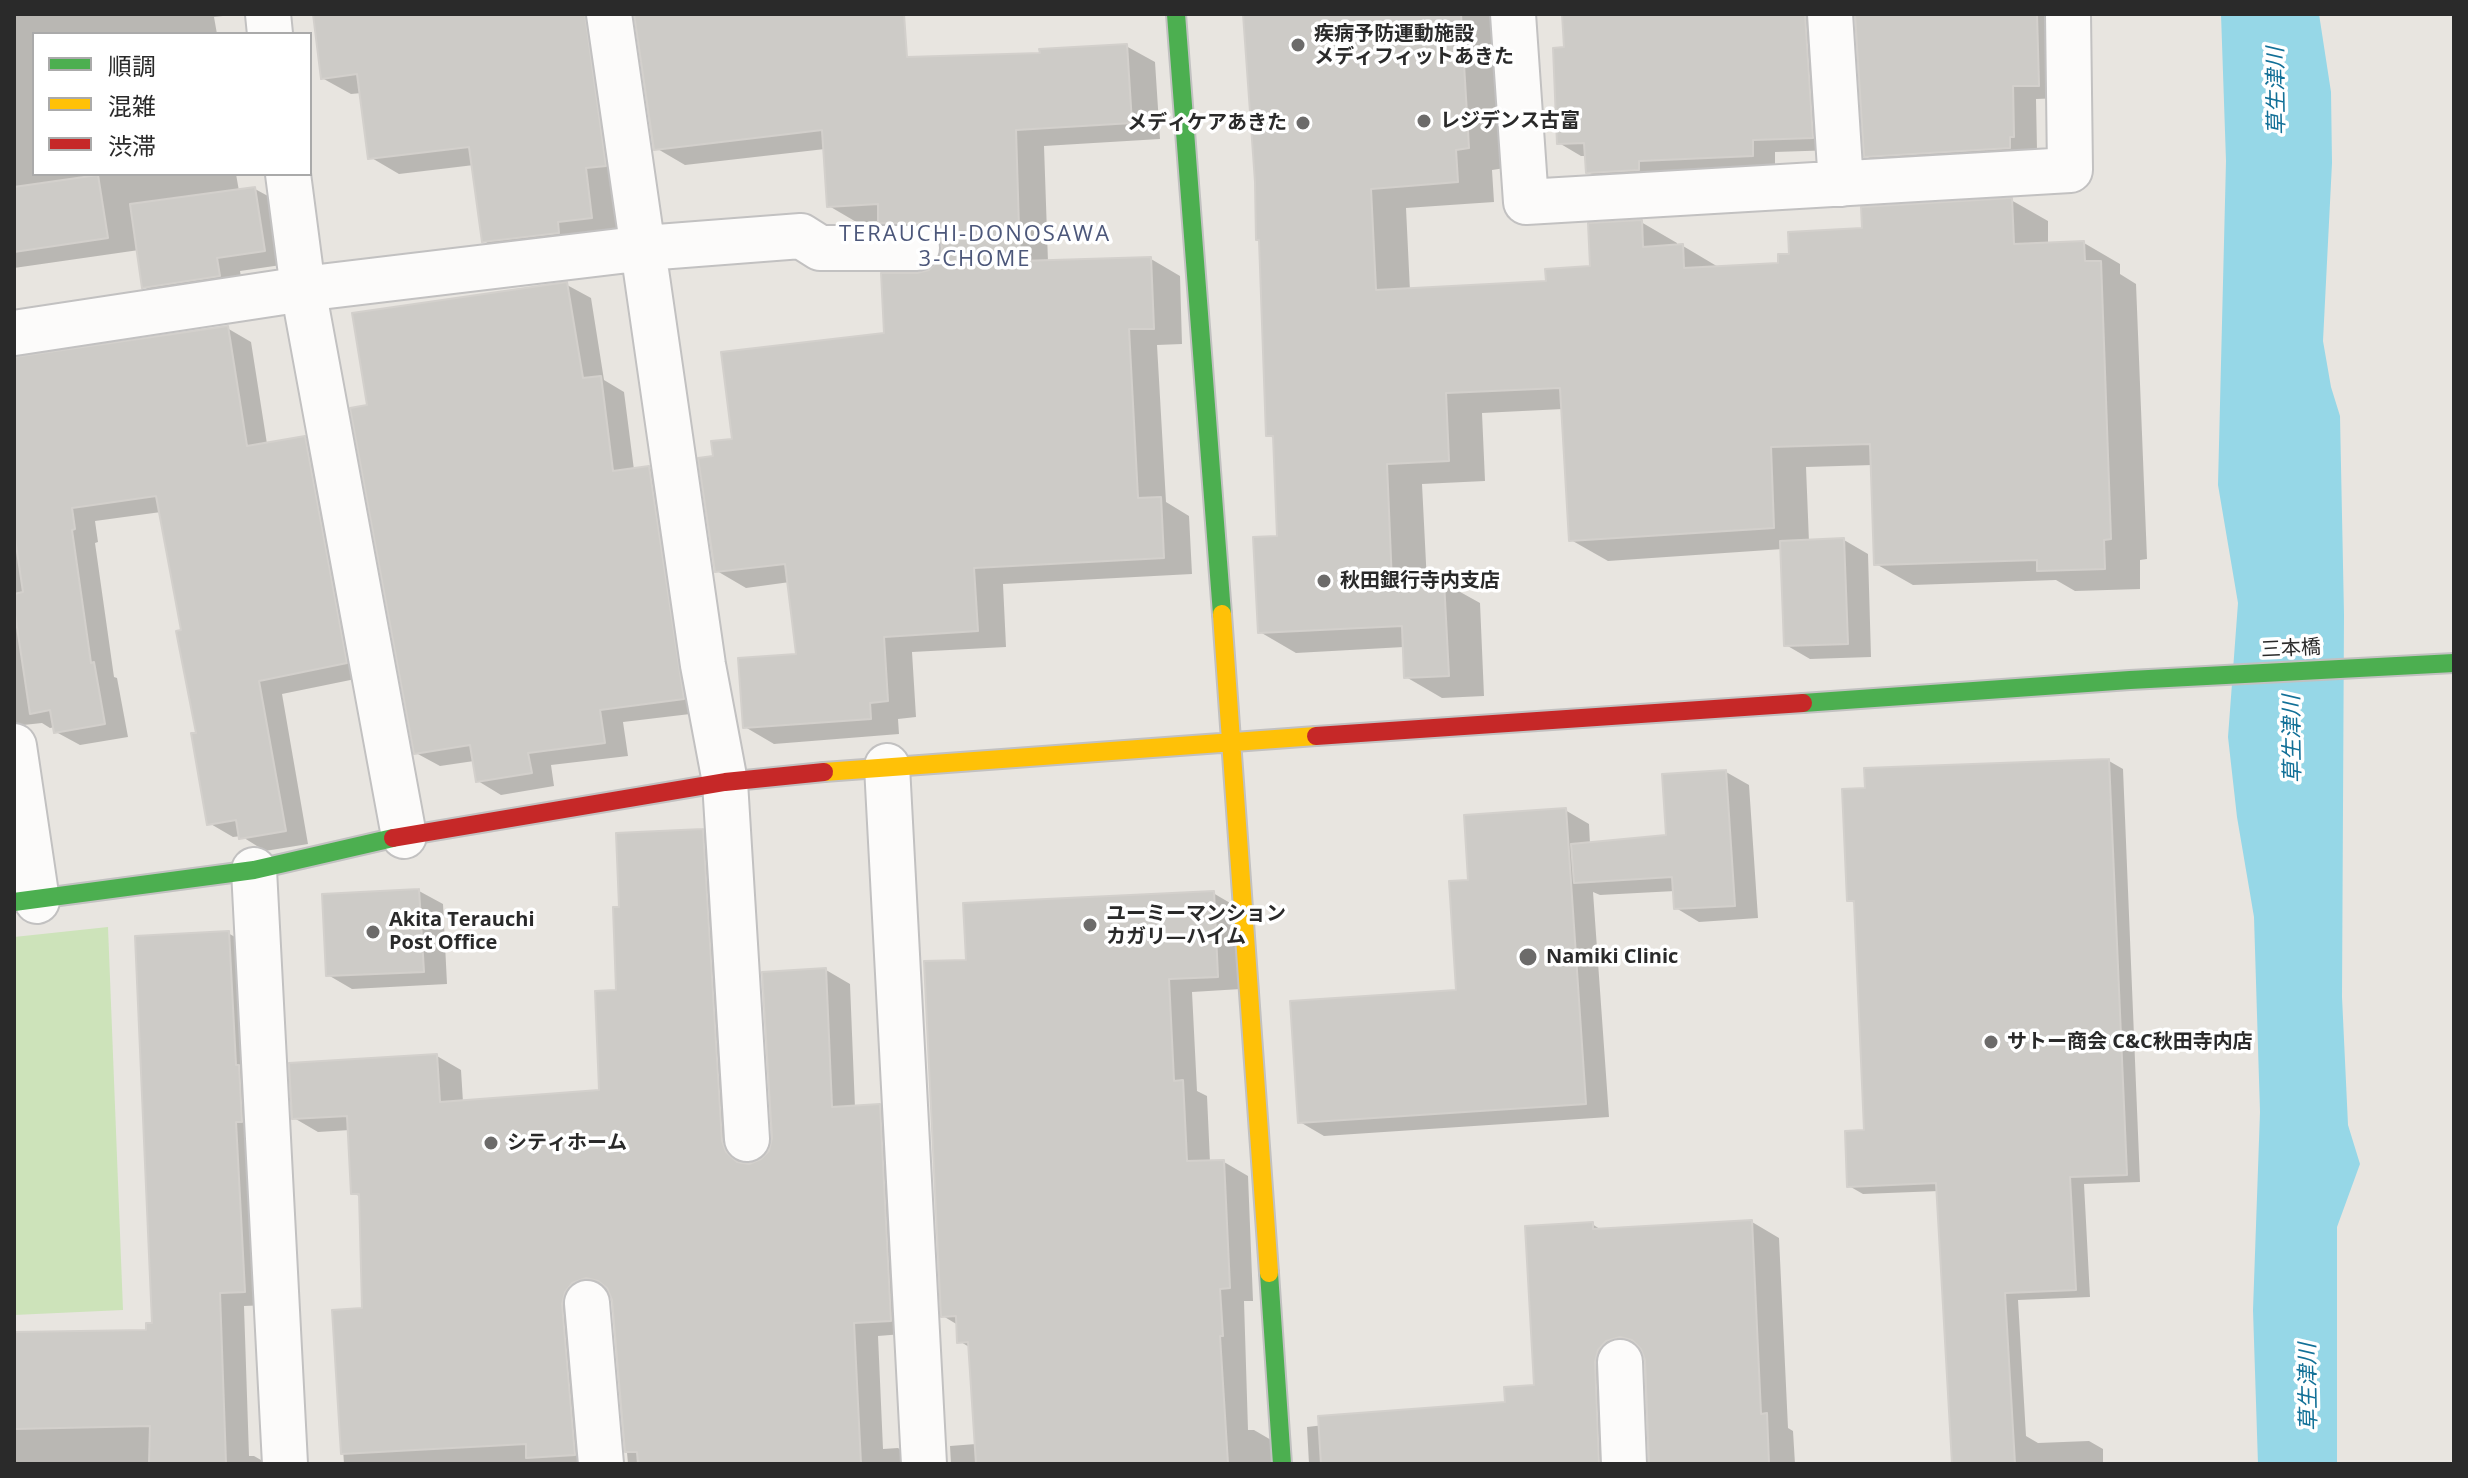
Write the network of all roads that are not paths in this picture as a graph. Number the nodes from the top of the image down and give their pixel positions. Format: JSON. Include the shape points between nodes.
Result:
{"nodes":[{"id":1,"x":609,"y":14,"type":"edge"},
{"id":2,"x":1176,"y":14,"type":"edge"},
{"id":3,"x":1513,"y":14,"type":"edge"},
{"id":4,"x":1830,"y":14,"type":"edge"},
{"id":5,"x":2068,"y":14,"type":"edge"},
{"id":6,"x":288,"y":176,"type":"edge"},
{"id":7,"x":1841,"y":184,"type":"junction"},
{"id":8,"x":645,"y":248,"type":"junction"},
{"id":9,"x":917,"y":248,"type":"dead end"},
{"id":10,"x":303,"y":289,"type":"junction"},
{"id":11,"x":14,"y":333,"type":"edge"},
{"id":12,"x":2454,"y":663,"type":"edge"},
{"id":13,"x":1232,"y":741,"type":"junction"},
{"id":14,"x":14,"y":746,"type":"edge"},
{"id":15,"x":887,"y":766,"type":"junction"},
{"id":16,"x":725,"y":782,"type":"junction"},
{"id":17,"x":404,"y":836,"type":"junction"},
{"id":18,"x":254,"y":870,"type":"junction"},
{"id":19,"x":25,"y":901,"type":"edge"},
{"id":20,"x":747,"y":1139,"type":"dead end"},
{"id":21,"x":587,"y":1303,"type":"dead end"},
{"id":22,"x":1620,"y":1362,"type":"dead end"},
{"id":23,"x":285,"y":1464,"type":"edge"},
{"id":24,"x":601,"y":1464,"type":"edge"},
{"id":25,"x":924,"y":1464,"type":"edge"},
{"id":26,"x":1282,"y":1464,"type":"edge"},
{"id":27,"x":1624,"y":1464,"type":"edge"}],
"edges":[{"from":1,"to":8,"type":"street"},
{"from":2,"to":13,"type":"street"},
{"from":3,"to":7,"type":"street","via":[[1526,202]]},
{"from":4,"to":7,"type":"street"},
{"from":5,"to":7,"type":"street","via":[[2070,170]]},
{"from":6,"to":10,"type":"street"},
{"from":8,"to":9,"type":"street","via":[[801,236],[820,248]]},
{"from":8,"to":10,"type":"street"},
{"from":8,"to":16,"type":"street","via":[[703,665]]},
{"from":10,"to":11,"type":"street"},
{"from":10,"to":17,"type":"street"},
{"from":12,"to":13,"type":"street","name":"三本橋"},
{"from":13,"to":15,"type":"street","name":"三本橋"},
{"from":13,"to":26,"type":"street"},
{"from":14,"to":19,"type":"street"},
{"from":15,"to":16,"type":"street","name":"三本橋"},
{"from":15,"to":25,"type":"street"},
{"from":16,"to":17,"type":"street","name":"三本橋"},
{"from":16,"to":20,"type":"street"},
{"from":17,"to":18,"type":"street","name":"三本橋"},
{"from":18,"to":19,"type":"street","name":"三本橋"},
{"from":18,"to":23,"type":"street"},
{"from":21,"to":24,"type":"street"},
{"from":22,"to":27,"type":"street"}]}
